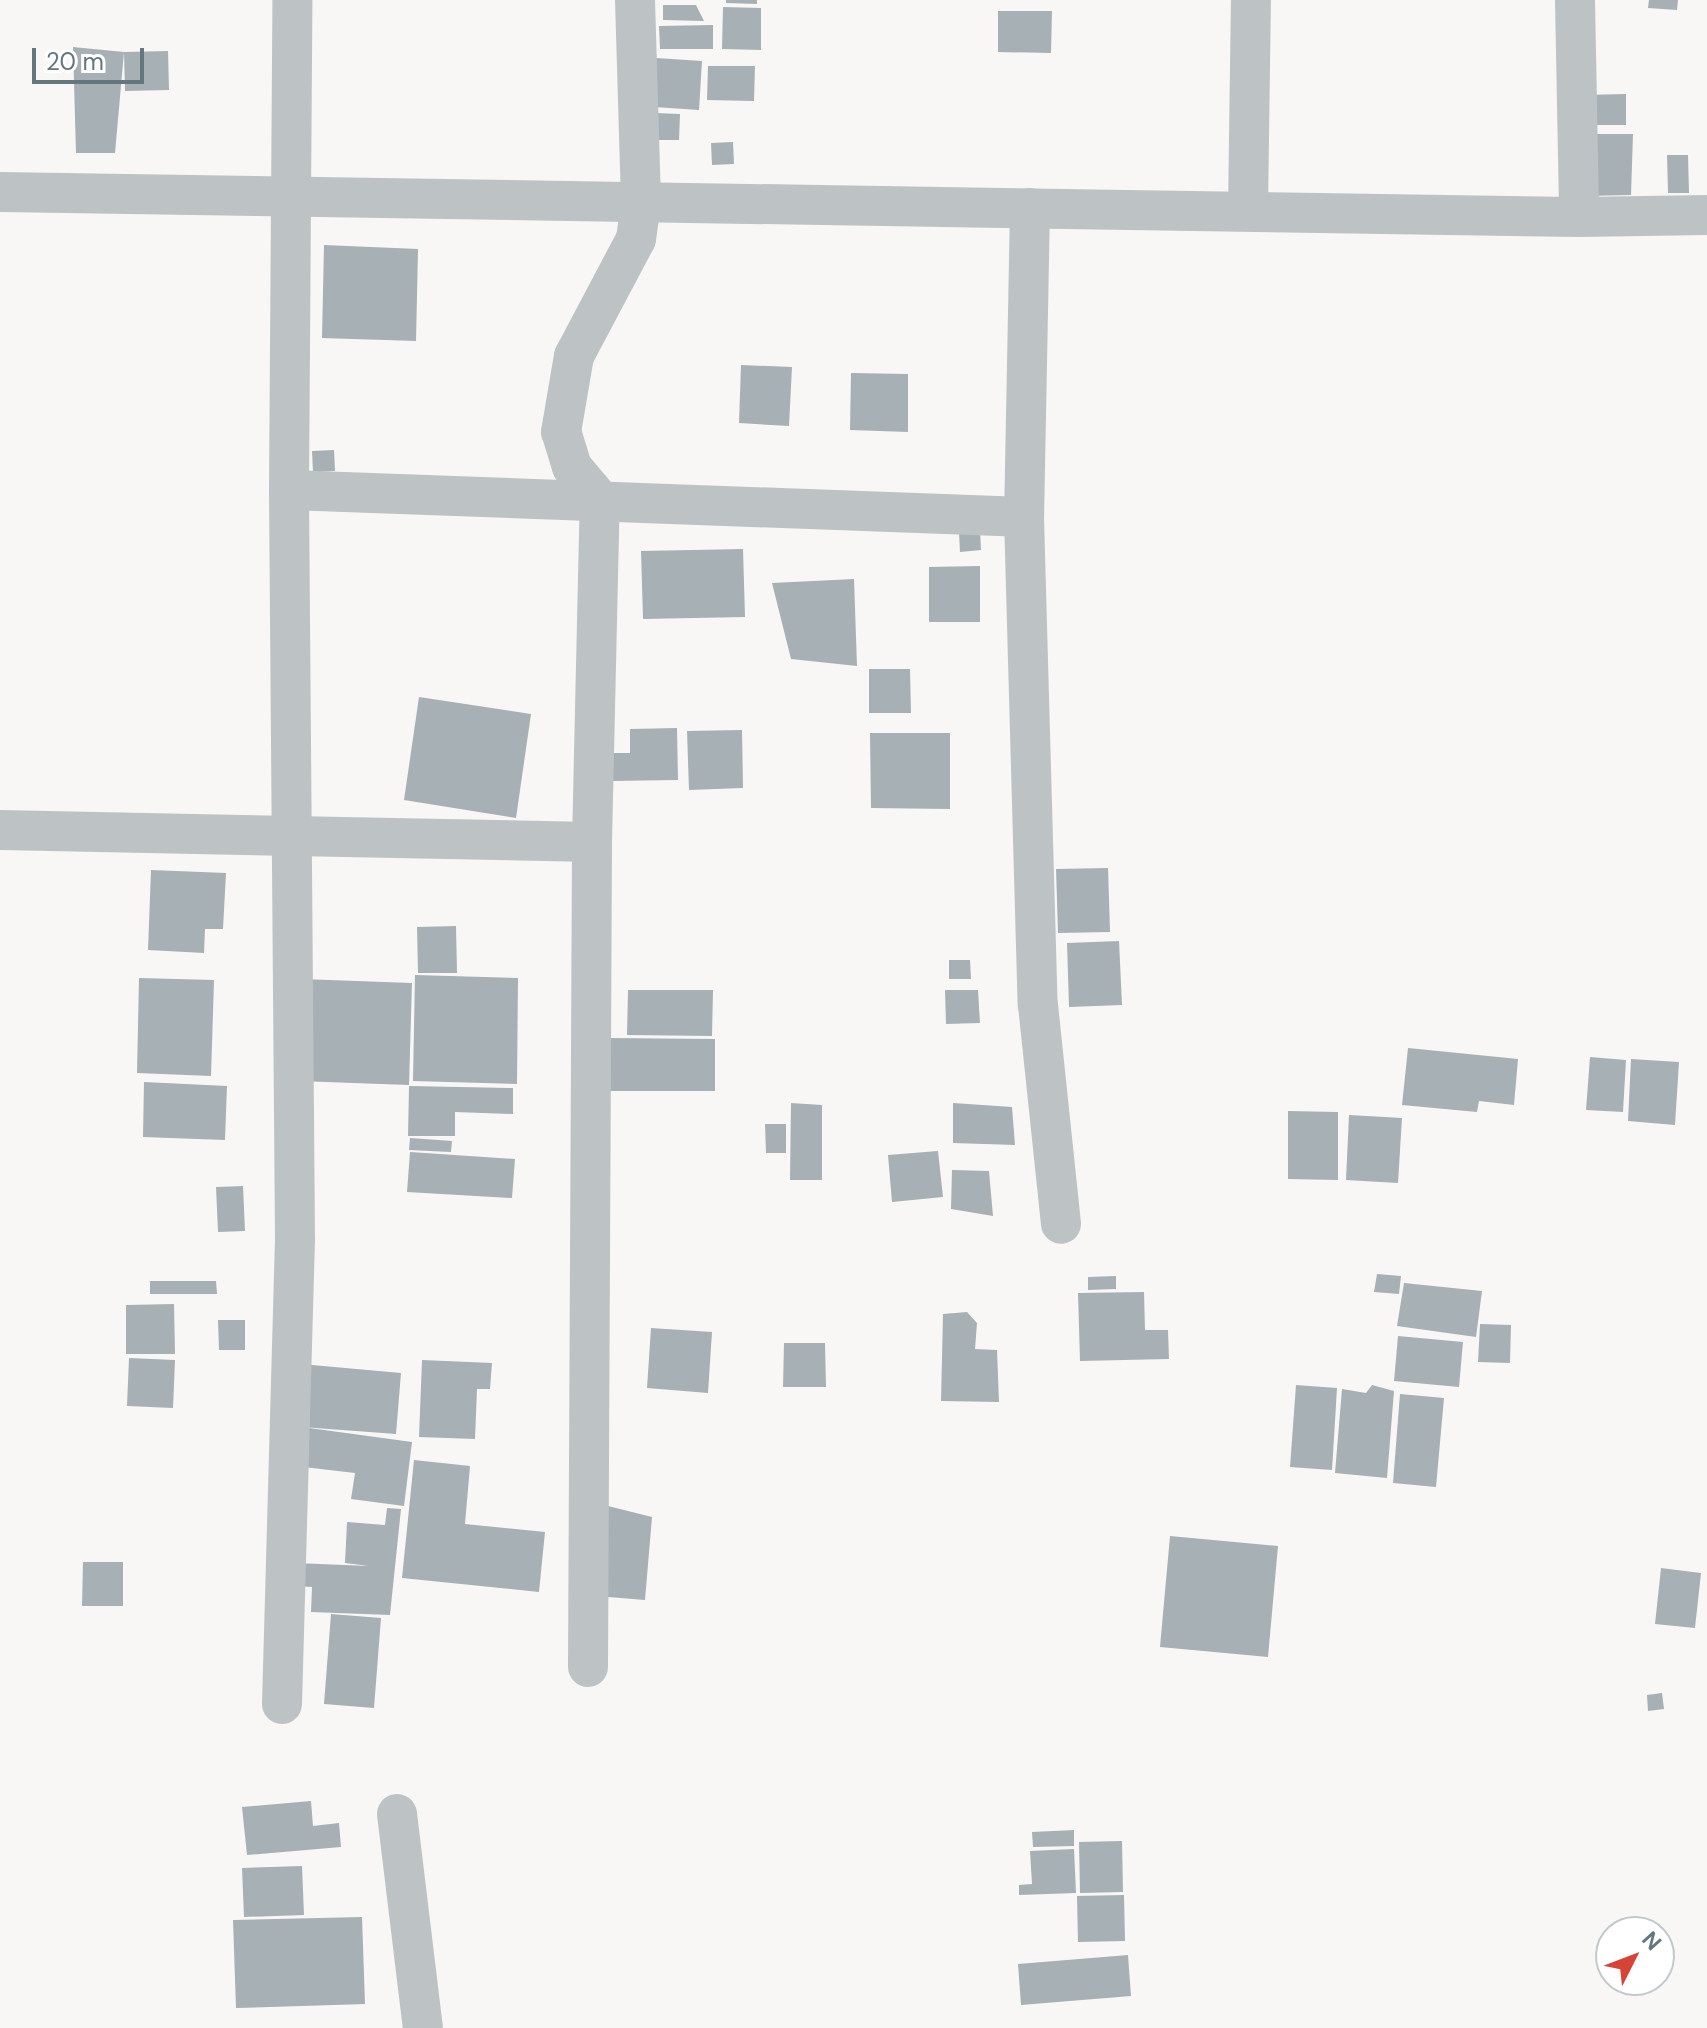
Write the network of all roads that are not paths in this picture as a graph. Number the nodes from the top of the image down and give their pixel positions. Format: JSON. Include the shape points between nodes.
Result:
{"nodes":[{"id":1,"x":292,"y":0,"type":"edge"},
{"id":2,"x":635,"y":0,"type":"edge"},
{"id":3,"x":1251,"y":0,"type":"edge"},
{"id":4,"x":1575,"y":0,"type":"edge"},
{"id":5,"x":0,"y":192,"type":"edge"},
{"id":6,"x":290,"y":196,"type":"junction"},
{"id":7,"x":641,"y":202,"type":"junction"},
{"id":8,"x":1030,"y":208,"type":"junction"},
{"id":9,"x":1248,"y":210,"type":"junction"},
{"id":10,"x":1707,"y":215,"type":"edge"},
{"id":11,"x":1579,"y":217,"type":"junction"},
{"id":12,"x":289,"y":490,"type":"junction"},
{"id":13,"x":600,"y":500,"type":"junction"},
{"id":14,"x":1024,"y":517,"type":"junction"},
{"id":15,"x":0,"y":830,"type":"edge"},
{"id":16,"x":292,"y":837,"type":"junction"},
{"id":17,"x":592,"y":842,"type":"junction"},
{"id":18,"x":1061,"y":1224,"type":"dead end"},
{"id":19,"x":588,"y":1667,"type":"dead end"},
{"id":20,"x":282,"y":1704,"type":"dead end"},
{"id":21,"x":397,"y":1814,"type":"dead end"},
{"id":22,"x":423,"y":2028,"type":"edge"}],
"edges":[{"from":1,"to":6,"type":"street"},
{"from":2,"to":7,"type":"street"},
{"from":3,"to":9,"type":"street"},
{"from":4,"to":11,"type":"street"},
{"from":5,"to":6,"type":"street"},
{"from":6,"to":7,"type":"street"},
{"from":6,"to":12,"type":"street"},
{"from":7,"to":8,"type":"street"},
{"from":7,"to":13,"type":"street","via":[[636,239],[574,356],[567,387],[561,432],[572,467]]},
{"from":8,"to":9,"type":"street"},
{"from":8,"to":14,"type":"street"},
{"from":9,"to":11,"type":"street"},
{"from":10,"to":11,"type":"street"},
{"from":12,"to":13,"type":"street"},
{"from":12,"to":16,"type":"street"},
{"from":13,"to":14,"type":"street"},
{"from":13,"to":17,"type":"street"},
{"from":14,"to":18,"type":"street","via":[[1038,1005]]},
{"from":15,"to":16,"type":"street"},
{"from":16,"to":17,"type":"street"},
{"from":16,"to":20,"type":"street","via":[[295,1240]]},
{"from":17,"to":19,"type":"street"},
{"from":21,"to":22,"type":"street"}]}
